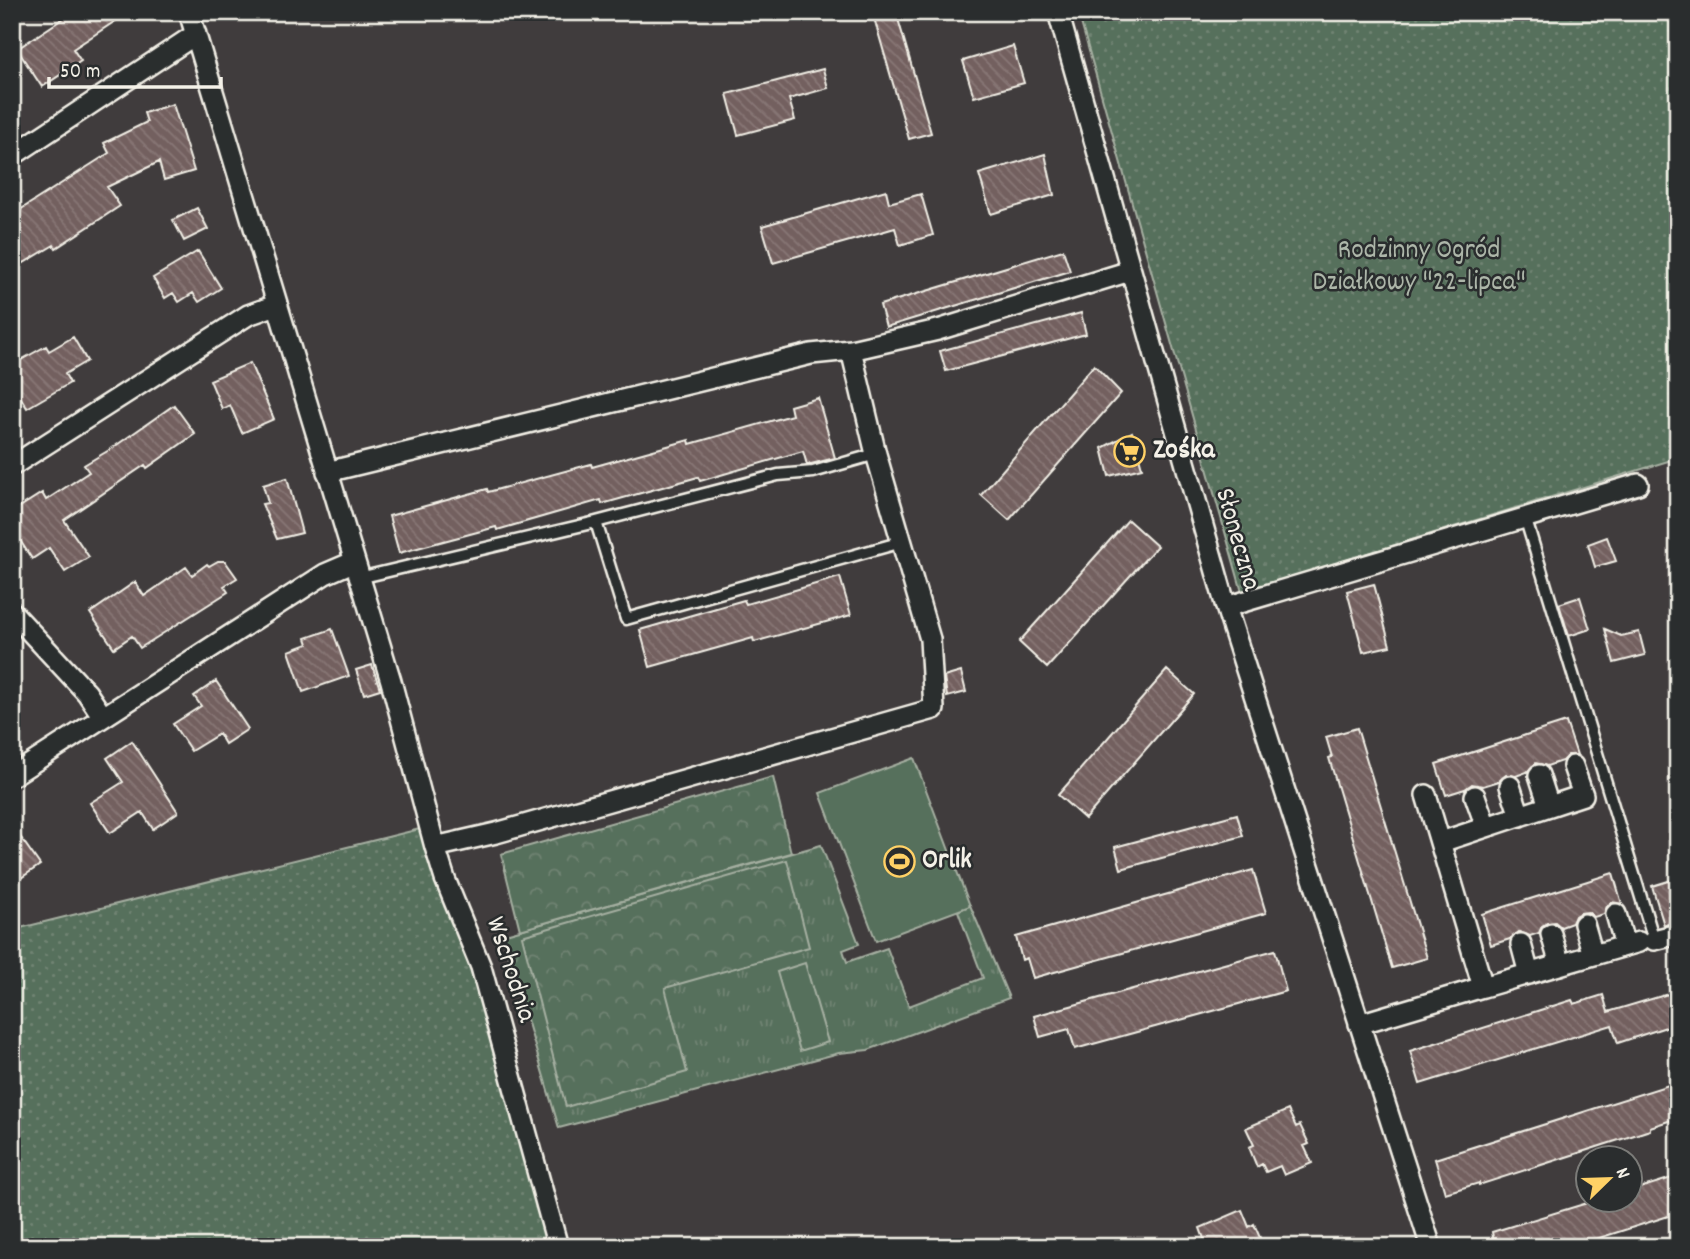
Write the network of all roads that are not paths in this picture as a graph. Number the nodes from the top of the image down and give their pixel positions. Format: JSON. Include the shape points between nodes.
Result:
{"nodes":[{"id":1,"x":189,"y":12,"type":"edge"},
{"id":2,"x":1058,"y":12,"type":"edge"},
{"id":3,"x":196,"y":34,"type":"junction"},
{"id":4,"x":12,"y":156,"type":"edge"},
{"id":5,"x":1130,"y":271,"type":"junction"},
{"id":6,"x":276,"y":305,"type":"junction"},
{"id":7,"x":851,"y":350,"type":"junction"},
{"id":8,"x":876,"y":454,"type":"junction"},
{"id":9,"x":12,"y":466,"type":"edge"},
{"id":10,"x":327,"y":472,"type":"junction"},
{"id":11,"x":1637,"y":484,"type":"dead end"},
{"id":12,"x":1525,"y":517,"type":"junction"},
{"id":13,"x":596,"y":522,"type":"junction"},
{"id":14,"x":902,"y":542,"type":"junction"},
{"id":15,"x":356,"y":570,"type":"junction"},
{"id":16,"x":1226,"y":607,"type":"junction"},
{"id":17,"x":12,"y":612,"type":"edge"},
{"id":18,"x":103,"y":716,"type":"junction"},
{"id":19,"x":1573,"y":766,"type":"dead end"},
{"id":20,"x":1539,"y":775,"type":"dead end"},
{"id":21,"x":12,"y":776,"type":"edge"},
{"id":22,"x":1510,"y":786,"type":"dead end"},
{"id":23,"x":1426,"y":795,"type":"dead end"},
{"id":24,"x":1475,"y":796,"type":"dead end"},
{"id":25,"x":1549,"y":806,"type":"junction"},
{"id":26,"x":1520,"y":816,"type":"junction"},
{"id":27,"x":1486,"y":827,"type":"junction"},
{"id":28,"x":1441,"y":842,"type":"junction"},
{"id":29,"x":435,"y":847,"type":"junction"},
{"id":30,"x":1616,"y":914,"type":"dead end"},
{"id":31,"x":1584,"y":924,"type":"dead end"},
{"id":32,"x":1551,"y":934,"type":"dead end"},
{"id":33,"x":1678,"y":934,"type":"edge"},
{"id":34,"x":1640,"y":943,"type":"junction"},
{"id":35,"x":1521,"y":944,"type":"dead end"},
{"id":36,"x":1593,"y":955,"type":"junction"},
{"id":37,"x":1560,"y":965,"type":"junction"},
{"id":38,"x":1529,"y":974,"type":"junction"},
{"id":39,"x":1483,"y":987,"type":"junction"},
{"id":40,"x":1359,"y":1024,"type":"junction"},
{"id":41,"x":558,"y":1247,"type":"edge"},
{"id":42,"x":1432,"y":1247,"type":"edge"}],
"edges":[{"from":1,"to":3,"type":"street","name":"Wschodnia"},
{"from":2,"to":5,"type":"street","name":"Słoneczna"},
{"from":3,"to":4,"type":"street"},
{"from":3,"to":6,"type":"street","name":"Wschodnia"},
{"from":5,"to":7,"type":"street","via":[[938,330]]},
{"from":5,"to":16,"type":"street","name":"Słoneczna"},
{"from":6,"to":9,"type":"street","via":[[248,315]]},
{"from":6,"to":10,"type":"street","name":"Wschodnia"},
{"from":7,"to":8,"type":"street"},
{"from":7,"to":10,"type":"street","via":[[811,354]]},
{"from":8,"to":13,"type":"lane"},
{"from":8,"to":14,"type":"street"},
{"from":10,"to":15,"type":"street","name":"Wschodnia"},
{"from":11,"to":12,"type":"street"},
{"from":12,"to":16,"type":"street"},
{"from":12,"to":34,"type":"lane"},
{"from":13,"to":14,"type":"lane","via":[[626,620]]},
{"from":13,"to":15,"type":"lane"},
{"from":14,"to":29,"type":"street","via":[[929,639],[934,709]]},
{"from":15,"to":18,"type":"street","via":[[325,574]]},
{"from":15,"to":29,"type":"street","name":"Wschodnia"},
{"from":16,"to":40,"type":"street","name":"Słoneczna"},
{"from":17,"to":18,"type":"street"},
{"from":18,"to":21,"type":"street"},
{"from":19,"to":25,"type":"street","via":[[1583,795]]},
{"from":20,"to":25,"type":"street"},
{"from":22,"to":26,"type":"street"},
{"from":23,"to":28,"type":"street"},
{"from":24,"to":27,"type":"street"},
{"from":25,"to":26,"type":"street"},
{"from":26,"to":27,"type":"street"},
{"from":27,"to":28,"type":"street"},
{"from":28,"to":39,"type":"street"},
{"from":29,"to":41,"type":"street","name":"Wschodnia","via":[[481,967]]},
{"from":30,"to":34,"type":"street"},
{"from":31,"to":36,"type":"street"},
{"from":32,"to":37,"type":"street"},
{"from":33,"to":34,"type":"street"},
{"from":34,"to":36,"type":"street"},
{"from":35,"to":38,"type":"street"},
{"from":36,"to":37,"type":"street"},
{"from":37,"to":38,"type":"street"},
{"from":38,"to":39,"type":"street"},
{"from":39,"to":40,"type":"street"},
{"from":40,"to":42,"type":"street","name":"Słoneczna"}]}
